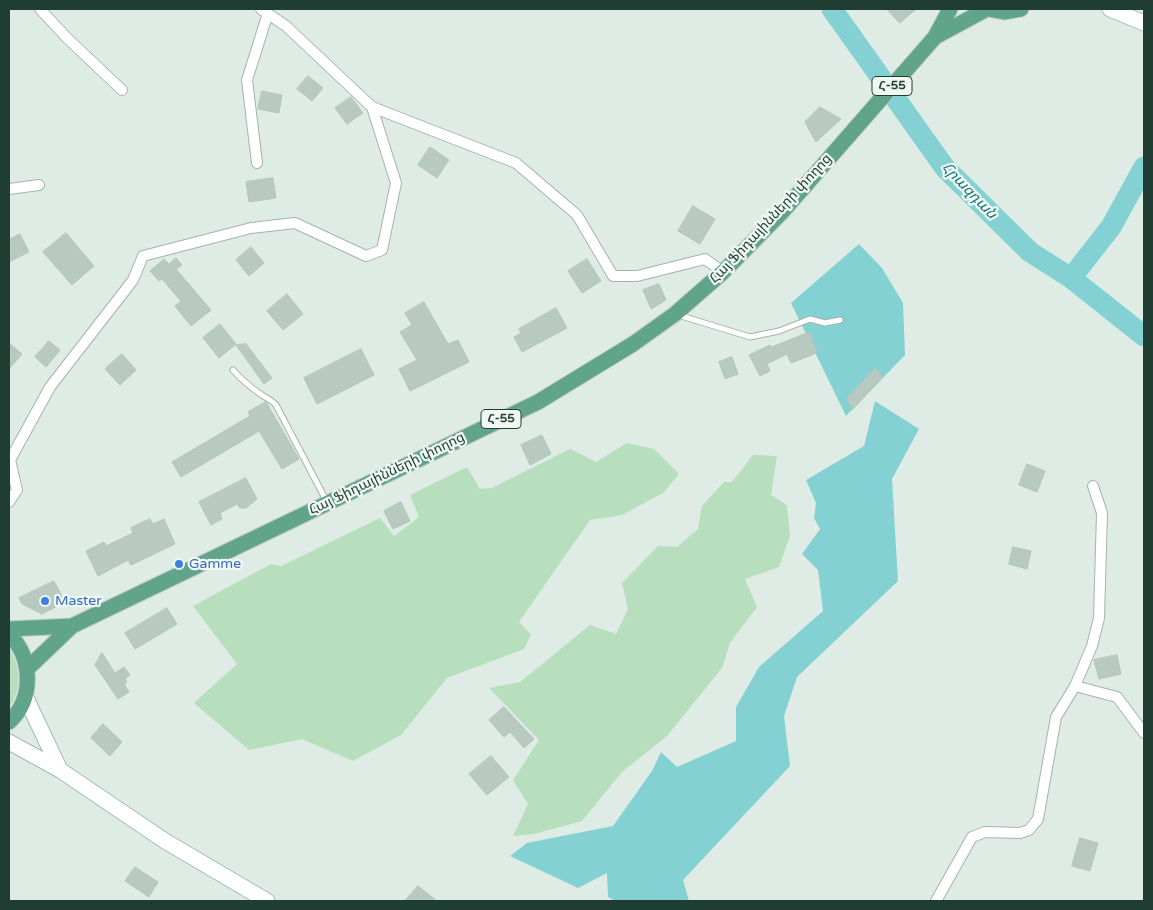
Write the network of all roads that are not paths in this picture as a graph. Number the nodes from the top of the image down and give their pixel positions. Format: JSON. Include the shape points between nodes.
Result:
{"nodes":[{"id":1,"x":40,"y":9,"type":"edge"},
{"id":2,"x":950,"y":9,"type":"edge"},
{"id":3,"x":987,"y":9,"type":"edge"},
{"id":4,"x":1021,"y":9,"type":"edge"},
{"id":5,"x":1110,"y":9,"type":"edge"},
{"id":6,"x":264,"y":11,"type":"edge"},
{"id":7,"x":1144,"y":23,"type":"edge"},
{"id":8,"x":935,"y":37,"type":"junction"},
{"id":9,"x":122,"y":90,"type":"dead end"},
{"id":10,"x":372,"y":107,"type":"junction"},
{"id":11,"x":257,"y":163,"type":"dead end"},
{"id":12,"x":39,"y":185,"type":"dead end"},
{"id":13,"x":9,"y":189,"type":"edge"},
{"id":14,"x":723,"y":272,"type":"junction"},
{"id":15,"x":675,"y":314,"type":"junction"},
{"id":16,"x":840,"y":320,"type":"dead end"},
{"id":17,"x":233,"y":370,"type":"dead end"},
{"id":18,"x":10,"y":460,"type":"edge"},
{"id":19,"x":1093,"y":486,"type":"dead end"},
{"id":20,"x":9,"y":502,"type":"edge"},
{"id":21,"x":327,"y":502,"type":"junction"},
{"id":22,"x":72,"y":626,"type":"junction"},
{"id":23,"x":9,"y":628,"type":"edge"},
{"id":24,"x":9,"y":634,"type":"edge"},
{"id":25,"x":28,"y":669,"type":"junction"},
{"id":26,"x":1075,"y":686,"type":"junction"},
{"id":27,"x":25,"y":696,"type":"junction"},
{"id":28,"x":9,"y":722,"type":"edge"},
{"id":29,"x":1144,"y":733,"type":"edge"},
{"id":30,"x":9,"y":742,"type":"edge"},
{"id":31,"x":60,"y":770,"type":"junction"},
{"id":32,"x":267,"y":901,"type":"edge"},
{"id":33,"x":936,"y":901,"type":"edge"}],
"edges":[{"from":1,"to":9,"type":"street"},
{"from":2,"to":8,"type":"main road","name":"Հայ Ֆիդայինների փողոց","number":"Հ-55"},
{"from":3,"to":4,"type":"main road","number":"Հ-55","via":[[1004,12]]},
{"from":3,"to":8,"type":"main road","name":"Հայ Ֆիդայինների փողոց","number":"Հ-55"},
{"from":5,"to":7,"type":"main road"},
{"from":6,"to":10,"type":"street","via":[[286,26]]},
{"from":6,"to":11,"type":"street","via":[[247,80]]},
{"from":8,"to":14,"type":"main road","name":"Հայ Ֆիդայինների փողոց","number":"Հ-55","via":[[783,210]]},
{"from":10,"to":14,"type":"street","via":[[516,163],[577,215],[613,276],[637,276],[705,259]]},
{"from":10,"to":18,"type":"street","via":[[396,183],[382,250],[366,256],[295,223],[251,228],[143,256],[133,280],[50,387]]},
{"from":12,"to":13,"type":"street"},
{"from":14,"to":15,"type":"main road","name":"Հայ Ֆիդայինների փողոց","number":"Հ-55"},
{"from":15,"to":16,"type":"lane","via":[[750,337],[779,331],[810,319],[825,323]]},
{"from":15,"to":21,"type":"main road","name":"Հայ Ֆիդայինների փողոց","number":"Հ-55","via":[[633,344],[538,402]]},
{"from":17,"to":21,"type":"lane","via":[[276,405]]},
{"from":18,"to":20,"type":"street","via":[[17,490]]},
{"from":19,"to":26,"type":"street","via":[[1102,513],[1099,618],[1092,646]]},
{"from":21,"to":22,"type":"main road","name":"Հայ Ֆիդայինների փողոց","number":"Հ-55"},
{"from":22,"to":23,"type":"main road","name":"Հայ Ֆիդայինների փողոց","number":"Հ-55"},
{"from":22,"to":25,"type":"main road","name":"Հայ Ֆիդայինների փողոց","number":"Հ-55"},
{"from":24,"to":25,"type":"main road","via":[[23,654]]},
{"from":25,"to":27,"type":"main road"},
{"from":26,"to":29,"type":"street","via":[[1117,698]]},
{"from":26,"to":33,"type":"street","via":[[1056,717],[1038,819],[1029,830],[1020,833],[986,832],[972,838]]},
{"from":27,"to":28,"type":"main road"},
{"from":27,"to":31,"type":"main road"},
{"from":30,"to":31,"type":"main road"},
{"from":31,"to":32,"type":"main road","via":[[165,841]]}]}
